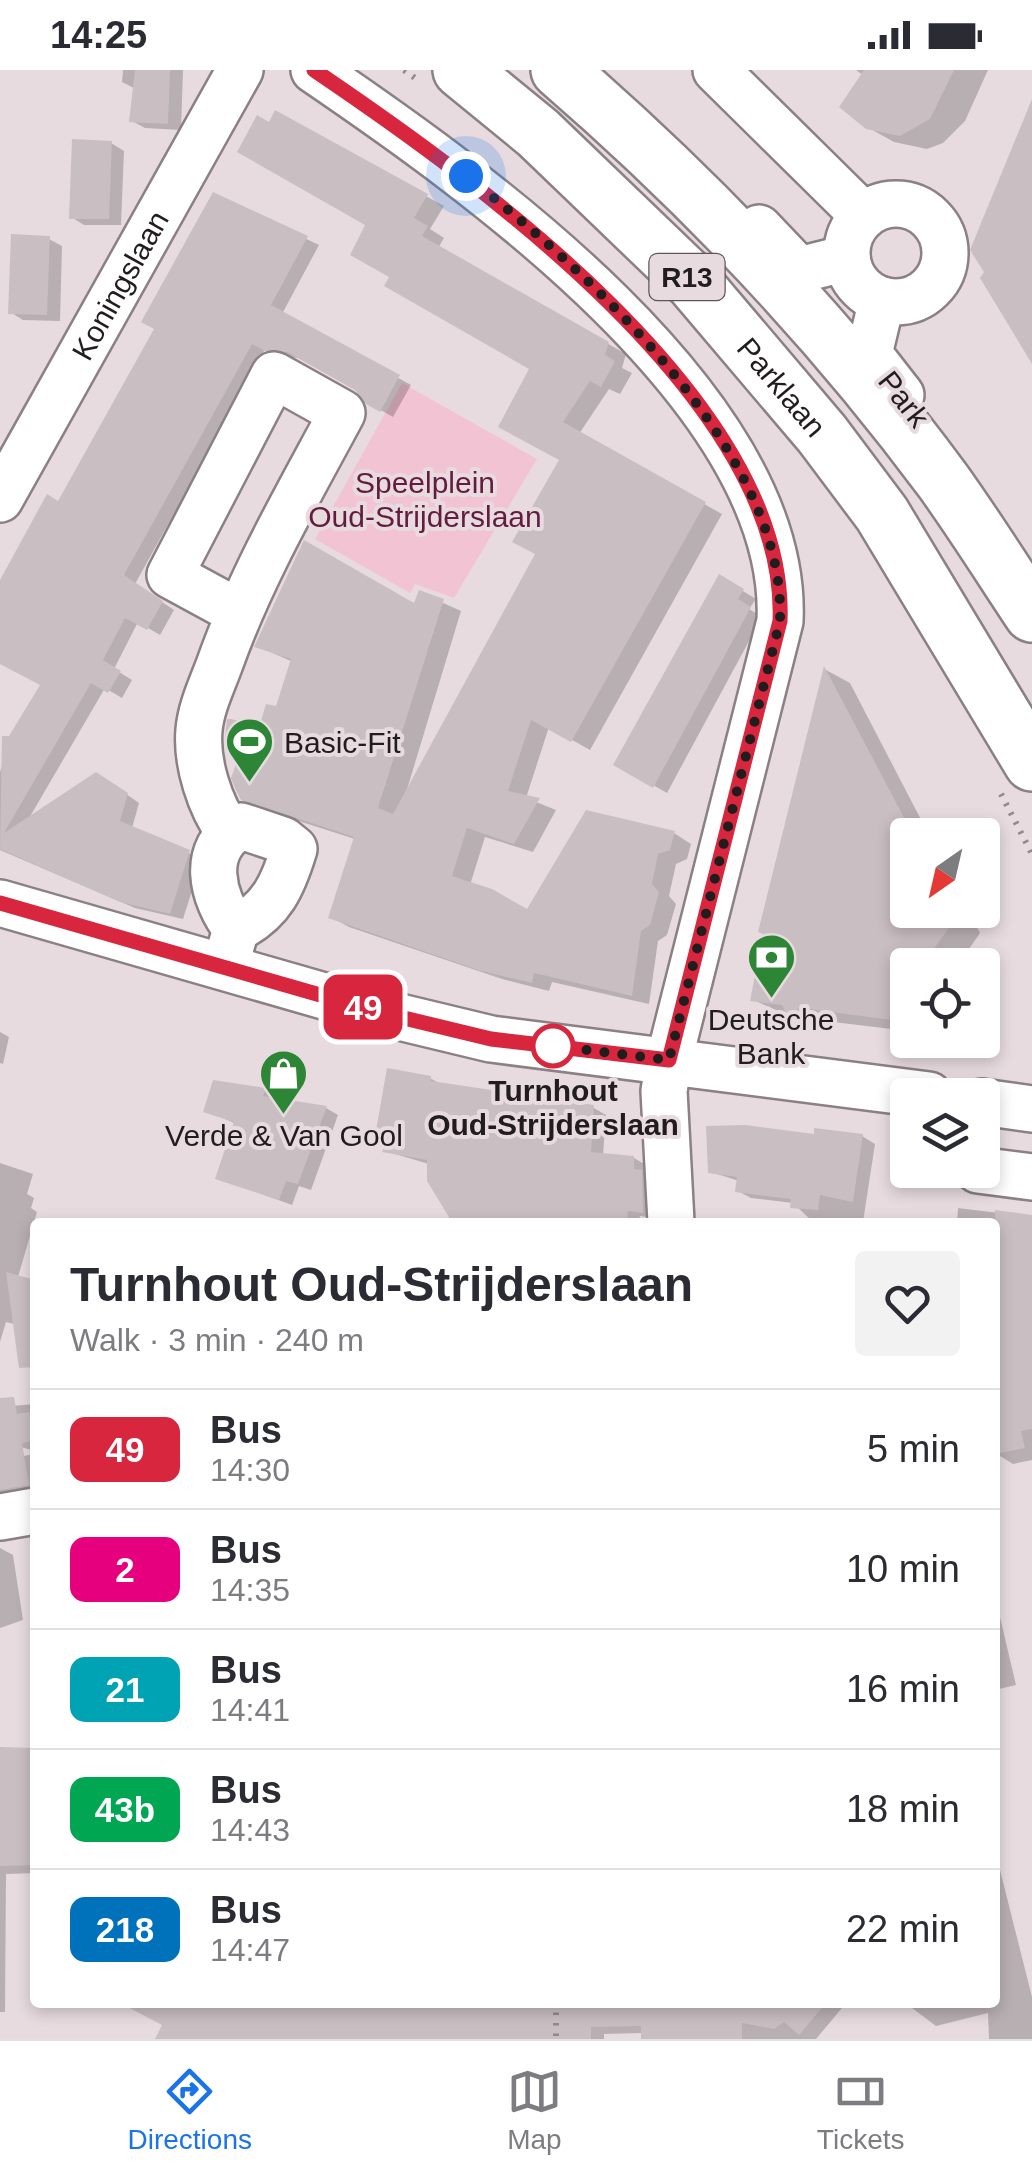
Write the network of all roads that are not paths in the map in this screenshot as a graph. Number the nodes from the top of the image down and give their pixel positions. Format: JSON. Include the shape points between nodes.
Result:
{"nodes":[{"id":1,"x":240,"y":70,"type":"edge"},
{"id":2,"x":314,"y":70,"type":"edge"},
{"id":3,"x":461,"y":70,"type":"edge"},
{"id":4,"x":559,"y":70,"type":"edge"},
{"id":5,"x":716,"y":70,"type":"edge"},
{"id":6,"x":649,"y":148,"type":"junction"},
{"id":7,"x":864,"y":216,"type":"junction"},
{"id":8,"x":846,"y":258,"type":"junction"},
{"id":9,"x":882,"y":300,"type":"junction"},
{"id":10,"x":953,"y":496,"type":"junction"},
{"id":11,"x":0,"y":499,"type":"edge"},
{"id":12,"x":238,"y":612,"type":"junction"},
{"id":13,"x":1032,"y":614,"type":"edge"},
{"id":14,"x":1032,"y":763,"type":"edge"},
{"id":15,"x":228,"y":832,"type":"junction"},
{"id":16,"x":0,"y":902,"type":"edge"},
{"id":17,"x":231,"y":948,"type":"junction"},
{"id":18,"x":669,"y":1060,"type":"junction"},
{"id":19,"x":890,"y":1090,"type":"edge"},
{"id":20,"x":1000,"y":1173,"type":"edge"},
{"id":21,"x":1032,"y":1178,"type":"edge"},
{"id":22,"x":671,"y":1218,"type":"edge"},
{"id":23,"x":30,"y":1512,"type":"edge"},
{"id":24,"x":0,"y":1517,"type":"edge"}],
"edges":[{"from":1,"to":11,"type":"street","name":"Koningslaan"},
{"from":2,"to":18,"type":"street","via":[[489,194],[636,329],[704,414],[741,474],[768,540],[780,621]]},
{"from":3,"to":14,"type":"main road","name":"Parklaan","number":"R13","via":[[538,133],[693,282],[822,434],[882,514]]},
{"from":4,"to":6,"type":"main road","number":"R13"},
{"from":5,"to":7,"type":"street"},
{"from":6,"to":8,"type":"street","via":[[689,155],[798,270]]},
{"from":6,"to":10,"type":"main road","number":"R13","via":[[836,346]]},
{"from":7,"to":8,"type":"street"},
{"from":7,"to":9,"type":"street","via":[[881,206],[914,208],[944,244],[932,288],[904,302]]},
{"from":8,"to":9,"type":"street","via":[[860,288]]},
{"from":9,"to":10,"type":"street","name":"Park","via":[[869,354],[946,453]]},
{"from":10,"to":13,"type":"main road","number":"R13"},
{"from":12,"to":12,"type":"street","via":[[342,413],[274,375],[170,575]]},
{"from":12,"to":15,"type":"street","via":[[199,731],[214,812]]},
{"from":15,"to":17,"type":"street","via":[[215,859],[212,888]]},
{"from":15,"to":17,"type":"street","via":[[241,826],[294,848],[274,901]]},
{"from":16,"to":17,"type":"street"},
{"from":17,"to":18,"type":"street","via":[[491,1039]]},
{"from":18,"to":19,"type":"street"},
{"from":18,"to":22,"type":"street","via":[[664,1091]]},
{"from":20,"to":21,"type":"street"},
{"from":23,"to":24,"type":"street"}]}
